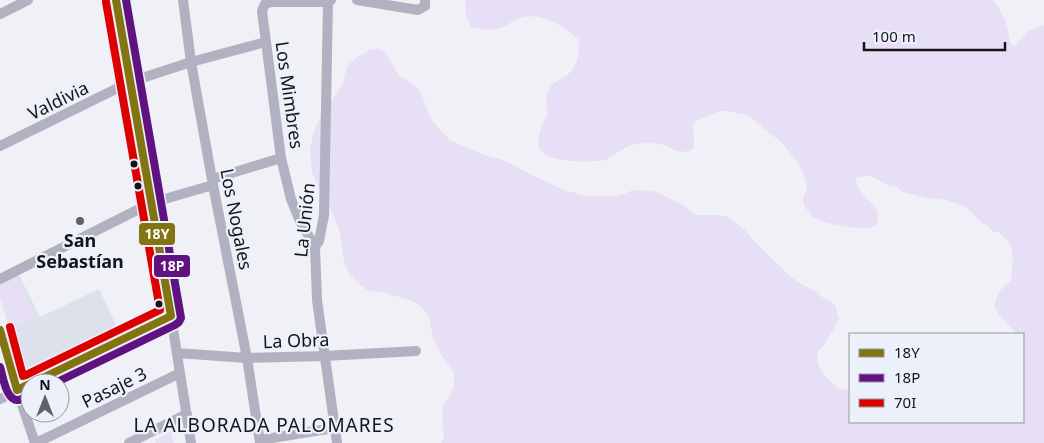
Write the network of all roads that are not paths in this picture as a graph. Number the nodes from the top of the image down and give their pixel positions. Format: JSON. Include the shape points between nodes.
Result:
{"nodes":[{"id":1,"x":28,"y":0,"type":"edge"},
{"id":2,"x":116,"y":0,"type":"edge"},
{"id":3,"x":183,"y":0,"type":"edge"},
{"id":4,"x":357,"y":0,"type":"edge"},
{"id":5,"x":425,"y":0,"type":"edge"},
{"id":6,"x":329,"y":1,"type":"edge"},
{"id":7,"x":0,"y":14,"type":"edge"},
{"id":8,"x":266,"y":42,"type":"junction"},
{"id":9,"x":191,"y":62,"type":"junction"},
{"id":10,"x":130,"y":82,"type":"junction"},
{"id":11,"x":0,"y":146,"type":"edge"},
{"id":12,"x":281,"y":158,"type":"junction"},
{"id":13,"x":213,"y":182,"type":"junction"},
{"id":14,"x":151,"y":203,"type":"junction"},
{"id":15,"x":315,"y":247,"type":"junction"},
{"id":16,"x":0,"y":280,"type":"edge"},
{"id":17,"x":171,"y":316,"type":"junction"},
{"id":18,"x":0,"y":330,"type":"edge"},
{"id":19,"x":416,"y":351,"type":"dead end"},
{"id":20,"x":177,"y":353,"type":"junction"},
{"id":21,"x":324,"y":356,"type":"junction"},
{"id":22,"x":247,"y":358,"type":"junction"},
{"id":23,"x":52,"y":373,"type":"edge"},
{"id":24,"x":180,"y":373,"type":"junction"},
{"id":25,"x":20,"y":388,"type":"edge"},
{"id":26,"x":17,"y":390,"type":"junction"},
{"id":27,"x":0,"y":399,"type":"edge"},
{"id":28,"x":187,"y":414,"type":"junction"},
{"id":29,"x":334,"y":428,"type":"junction"},
{"id":30,"x":260,"y":441,"type":"edge"},
{"id":31,"x":36,"y":443,"type":"edge"},
{"id":32,"x":128,"y":443,"type":"edge"},
{"id":33,"x":191,"y":443,"type":"edge"},
{"id":34,"x":336,"y":443,"type":"edge"}],
"edges":[{"from":1,"to":7,"type":"street"},
{"from":2,"to":10,"type":"street"},
{"from":3,"to":9,"type":"street","name":"Los Nogales"},
{"from":4,"to":5,"type":"street","via":[[418,10],[425,6]]},
{"from":6,"to":8,"type":"street","name":"Los Mimbres","via":[[265,4],[262,11]]},
{"from":6,"to":15,"type":"street","name":"La Unión","via":[[324,215]]},
{"from":8,"to":9,"type":"street","name":"Valdivia"},
{"from":8,"to":12,"type":"street","name":"Los Mimbres"},
{"from":9,"to":10,"type":"street","name":"Valdivia"},
{"from":9,"to":13,"type":"street","name":"Los Nogales"},
{"from":10,"to":11,"type":"street","name":"Valdivia"},
{"from":10,"to":14,"type":"street"},
{"from":12,"to":13,"type":"street"},
{"from":12,"to":15,"type":"street","name":"Los Mimbres","via":[[291,199]]},
{"from":13,"to":14,"type":"street"},
{"from":13,"to":22,"type":"street","name":"Los Nogales"},
{"from":14,"to":16,"type":"street"},
{"from":14,"to":17,"type":"street"},
{"from":15,"to":21,"type":"street","name":"La Unión"},
{"from":17,"to":20,"type":"street"},
{"from":17,"to":23,"type":"street"},
{"from":18,"to":26,"type":"street"},
{"from":19,"to":21,"type":"street","name":"La Obra"},
{"from":20,"to":22,"type":"street","name":"La Obra"},
{"from":20,"to":24,"type":"street"},
{"from":21,"to":22,"type":"street","name":"La Obra"},
{"from":21,"to":29,"type":"street","name":"La Unión"},
{"from":22,"to":30,"type":"street","name":"Los Nogales"},
{"from":24,"to":28,"type":"street"},
{"from":24,"to":31,"type":"street","name":"Pasaje 3"},
{"from":25,"to":26,"type":"street"},
{"from":26,"to":27,"type":"street"},
{"from":26,"to":31,"type":"street"},
{"from":28,"to":32,"type":"street"},
{"from":28,"to":33,"type":"street"},
{"from":29,"to":30,"type":"street"},
{"from":29,"to":34,"type":"street","name":"La Unión"}]}
